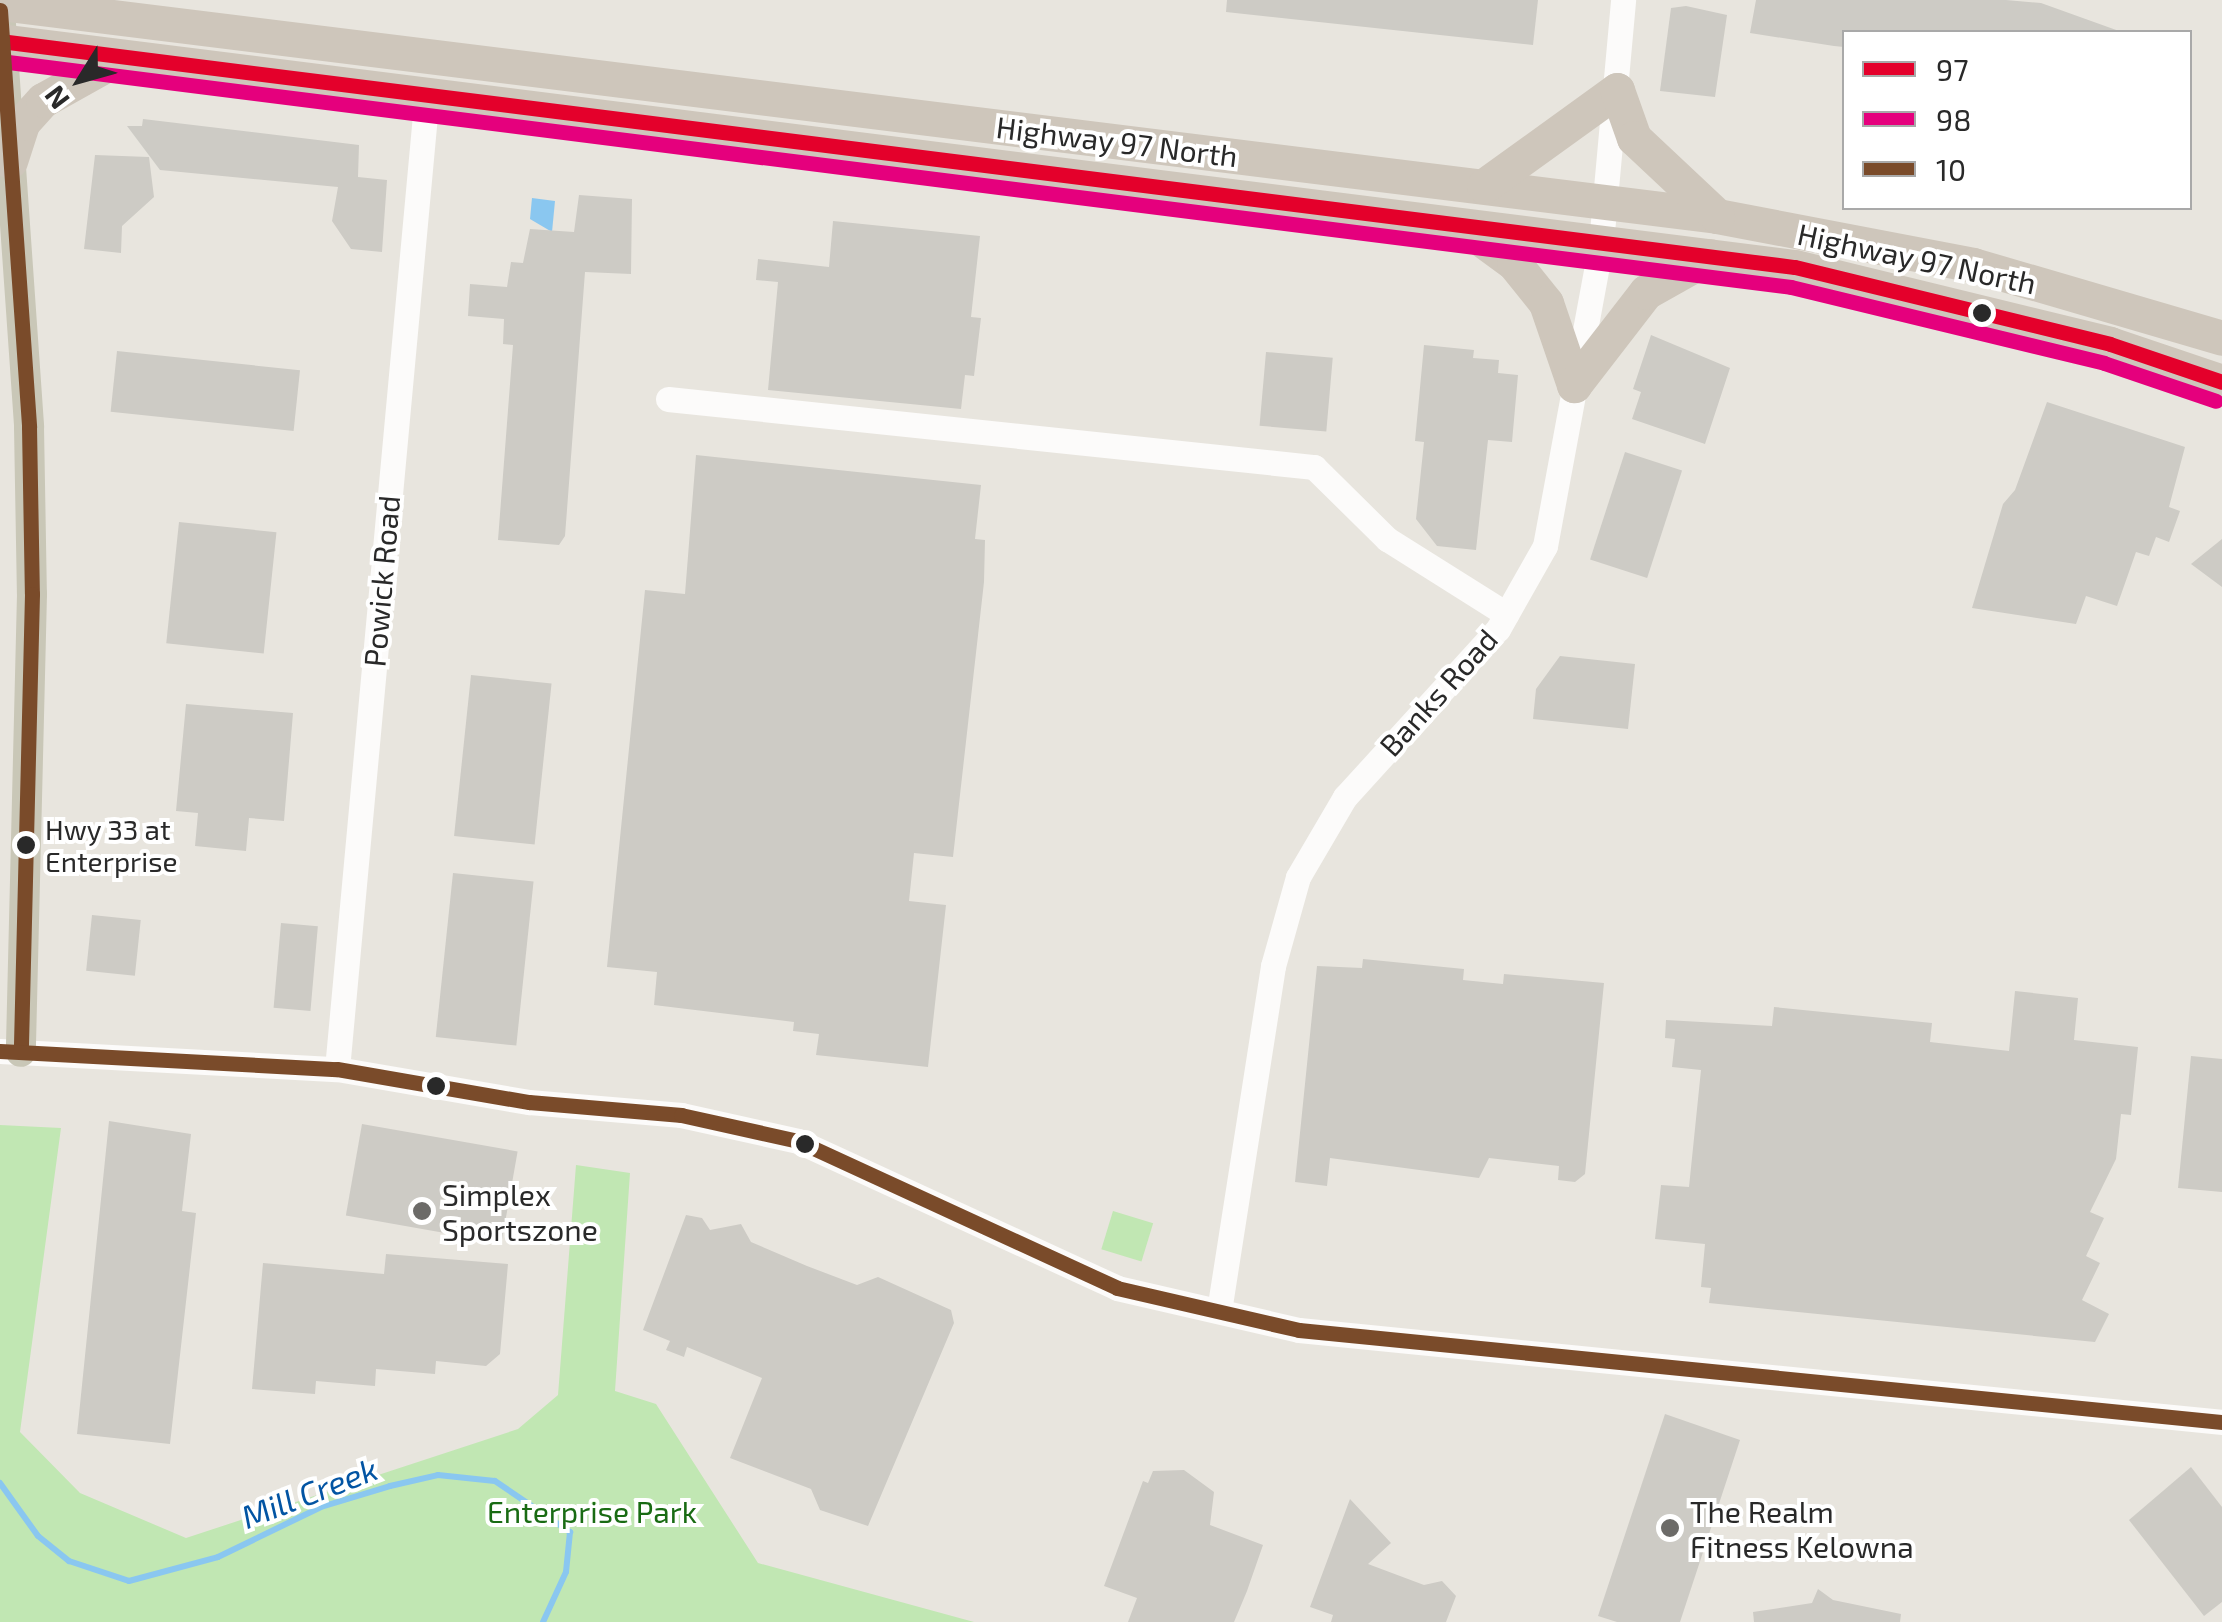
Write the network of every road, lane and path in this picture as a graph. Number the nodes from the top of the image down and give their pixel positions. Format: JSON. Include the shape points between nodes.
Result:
{"nodes":[{"id":1,"x":140,"y":0,"type":"edge"},
{"id":2,"x":1623,"y":0,"type":"edge"},
{"id":3,"x":0,"y":24,"type":"edge"},
{"id":4,"x":208,"y":29,"type":"junction"},
{"id":5,"x":116,"y":59,"type":"junction"},
{"id":6,"x":481,"y":63,"type":"junction"},
{"id":7,"x":1617,"y":90,"type":"junction"},
{"id":8,"x":427,"y":93,"type":"junction"},
{"id":9,"x":10,"y":161,"type":"junction"},
{"id":10,"x":1484,"y":186,"type":"junction"},
{"id":11,"x":1606,"y":202,"type":"junction"},
{"id":12,"x":1717,"y":216,"type":"junction"},
{"id":13,"x":1461,"y":224,"type":"junction"},
{"id":14,"x":1601,"y":243,"type":"junction"},
{"id":15,"x":1710,"y":256,"type":"junction"},
{"id":16,"x":2222,"y":338,"type":"edge"},
{"id":17,"x":2222,"y":382,"type":"edge"},
{"id":18,"x":1574,"y":384,"type":"junction"},
{"id":19,"x":668,"y":399,"type":"dead end"},
{"id":20,"x":1506,"y":614,"type":"junction"},
{"id":21,"x":10,"y":1051,"type":"edge"},
{"id":22,"x":337,"y":1068,"type":"junction"},
{"id":23,"x":1219,"y":1310,"type":"junction"},
{"id":24,"x":2222,"y":1422,"type":"edge"}],
"edges":[{"from":1,"to":4,"type":"highway"},
{"from":2,"to":7,"type":"street","name":"Banks Road"},
{"from":3,"to":4,"type":"highway","name":"Highway 97 North"},
{"from":3,"to":5,"type":"highway","name":"Highway 97 North"},
{"from":3,"to":9,"type":"main road"},
{"from":4,"to":6,"type":"highway","name":"Highway 97 North"},
{"from":5,"to":8,"type":"highway","name":"Highway 97 North"},
{"from":5,"to":9,"type":"highway","via":[[43,100],[22,123]]},
{"from":6,"to":8,"type":"highway"},
{"from":6,"to":10,"type":"highway","name":"Highway 97 North"},
{"from":7,"to":10,"type":"highway"},
{"from":7,"to":11,"type":"street","name":"Banks Road"},
{"from":7,"to":12,"type":"highway","via":[[1634,138]]},
{"from":8,"to":13,"type":"highway","name":"Highway 97 North"},
{"from":8,"to":22,"type":"street","name":"Powick Road"},
{"from":9,"to":21,"type":"main road","via":[[32,594]]},
{"from":10,"to":11,"type":"highway","name":"Highway 97 North"},
{"from":11,"to":12,"type":"highway","name":"Highway 97 North"},
{"from":11,"to":14,"type":"street","name":"Banks Road"},
{"from":12,"to":16,"type":"highway","name":"Highway 97 North","via":[[1973,264]]},
{"from":13,"to":14,"type":"highway","name":"Highway 97 North"},
{"from":13,"to":18,"type":"highway","via":[[1514,263],[1546,303]]},
{"from":14,"to":15,"type":"highway","name":"Highway 97 North"},
{"from":14,"to":18,"type":"street","name":"Banks Road"},
{"from":15,"to":17,"type":"highway","name":"Highway 97 North","via":[[1796,266],[1983,310]]},
{"from":15,"to":18,"type":"highway","via":[[1646,292]]},
{"from":18,"to":20,"type":"street","name":"Banks Road","via":[[1544,546]]},
{"from":19,"to":20,"type":"street","via":[[1314,467],[1387,539]]},
{"from":20,"to":23,"type":"street","name":"Banks Road","via":[[1345,797],[1298,877],[1273,966]]},
{"from":21,"to":22,"type":"street"},
{"from":22,"to":23,"type":"street","via":[[529,1102],[681,1115],[798,1141],[1117,1288]]},
{"from":23,"to":24,"type":"street","via":[[1299,1330],[1454,1348]]}]}
